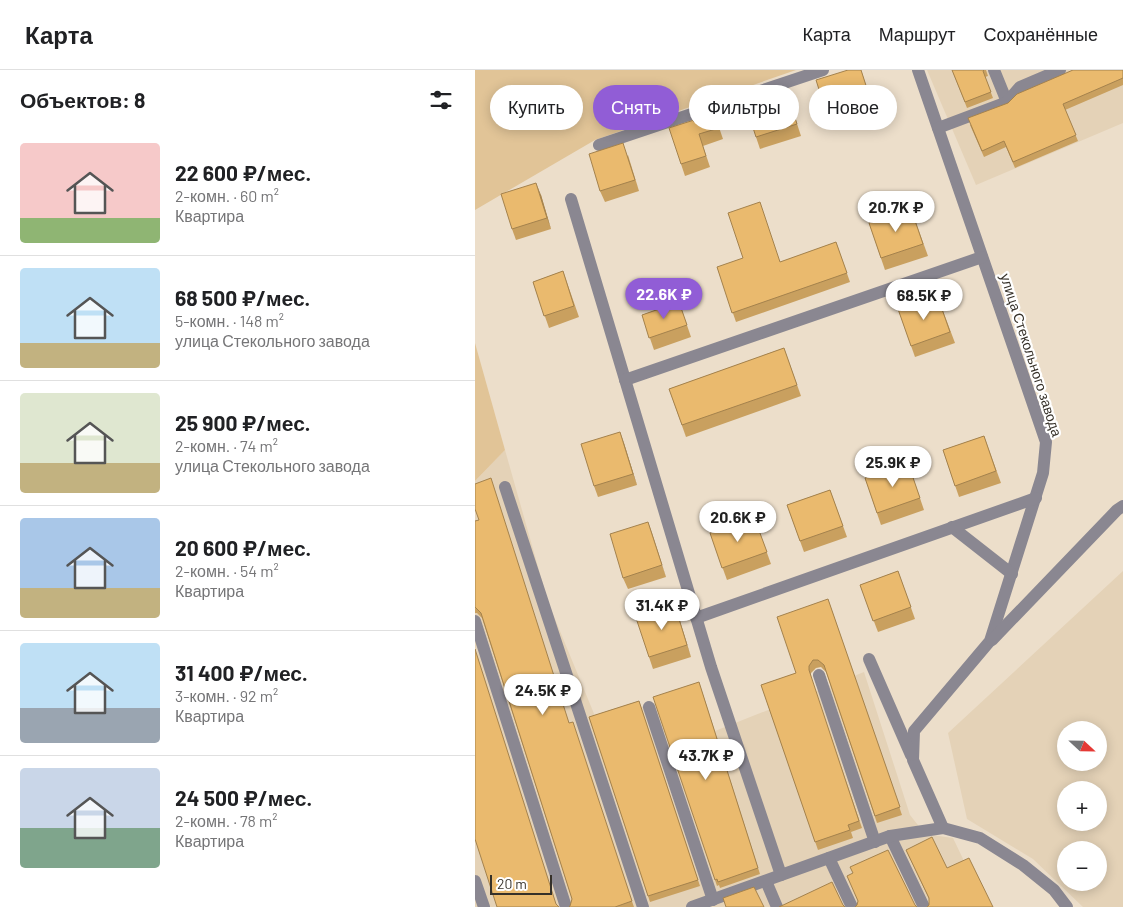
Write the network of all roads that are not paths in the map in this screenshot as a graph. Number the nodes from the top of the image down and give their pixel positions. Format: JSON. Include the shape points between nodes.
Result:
{"nodes":[{"id":1,"x":823,"y":70,"type":"edge"},
{"id":2,"x":918,"y":70,"type":"edge"},
{"id":3,"x":994,"y":70,"type":"edge"},
{"id":4,"x":1060,"y":70,"type":"edge"},
{"id":5,"x":1007,"y":102,"type":"junction"},
{"id":6,"x":938,"y":128,"type":"junction"},
{"id":7,"x":599,"y":145,"type":"dead end"},
{"id":8,"x":571,"y":199,"type":"dead end"},
{"id":9,"x":982,"y":256,"type":"junction"},
{"id":10,"x":625,"y":380,"type":"junction"},
{"id":11,"x":505,"y":487,"type":"dead end"},
{"id":12,"x":1036,"y":498,"type":"junction"},
{"id":13,"x":1123,"y":506,"type":"edge"},
{"id":14,"x":952,"y":527,"type":"junction"},
{"id":15,"x":1012,"y":574,"type":"junction"},
{"id":16,"x":697,"y":618,"type":"junction"},
{"id":17,"x":475,"y":622,"type":"edge"},
{"id":18,"x":990,"y":642,"type":"junction"},
{"id":19,"x":869,"y":659,"type":"dead end"},
{"id":20,"x":819,"y":675,"type":"dead end"},
{"id":21,"x":649,"y":708,"type":"dead end"},
{"id":22,"x":913,"y":760,"type":"junction"},
{"id":23,"x":943,"y":828,"type":"junction"},
{"id":24,"x":890,"y":836,"type":"junction"},
{"id":25,"x":875,"y":842,"type":"junction"},
{"id":26,"x":829,"y":858,"type":"junction"},
{"id":27,"x":781,"y":875,"type":"junction"},
{"id":28,"x":475,"y":881,"type":"edge"},
{"id":29,"x":765,"y":881,"type":"junction"},
{"id":30,"x":713,"y":900,"type":"junction"},
{"id":31,"x":698,"y":906,"type":"edge"},
{"id":32,"x":484,"y":907,"type":"edge"},
{"id":33,"x":566,"y":907,"type":"edge"},
{"id":34,"x":643,"y":907,"type":"edge"},
{"id":35,"x":777,"y":907,"type":"edge"},
{"id":36,"x":852,"y":907,"type":"edge"},
{"id":37,"x":924,"y":907,"type":"edge"},
{"id":38,"x":1067,"y":907,"type":"edge"}],
"edges":[{"from":1,"to":7,"type":"street"},
{"from":2,"to":6,"type":"street","name":"улица Стекольного завода"},
{"from":3,"to":5,"type":"street"},
{"from":4,"to":5,"type":"street","via":[[1020,87]]},
{"from":5,"to":6,"type":"street"},
{"from":6,"to":9,"type":"street","name":"улица Стекольного завода"},
{"from":8,"to":10,"type":"street"},
{"from":9,"to":10,"type":"street"},
{"from":9,"to":12,"type":"street","name":"улица Стекольного завода","via":[[1046,442]]},
{"from":10,"to":16,"type":"street"},
{"from":11,"to":34,"type":"street"},
{"from":12,"to":14,"type":"street"},
{"from":12,"to":15,"type":"street","name":"улица Стекольного завода"},
{"from":13,"to":18,"type":"street"},
{"from":14,"to":15,"type":"street"},
{"from":14,"to":16,"type":"street"},
{"from":15,"to":18,"type":"street","name":"улица Стекольного завода"},
{"from":16,"to":27,"type":"street"},
{"from":17,"to":33,"type":"street"},
{"from":18,"to":22,"type":"street","name":"улица Стекольного завода","via":[[914,731]]},
{"from":19,"to":22,"type":"street"},
{"from":20,"to":25,"type":"street"},
{"from":21,"to":30,"type":"street"},
{"from":22,"to":23,"type":"street","name":"улица Стекольного завода"},
{"from":23,"to":24,"type":"street"},
{"from":23,"to":38,"type":"street","via":[[979,838],[1023,865],[1054,890]]},
{"from":24,"to":25,"type":"street"},
{"from":24,"to":37,"type":"street"},
{"from":25,"to":26,"type":"street"},
{"from":26,"to":27,"type":"street"},
{"from":26,"to":36,"type":"street"},
{"from":27,"to":29,"type":"street"},
{"from":28,"to":32,"type":"street"},
{"from":29,"to":30,"type":"street"},
{"from":29,"to":35,"type":"street"},
{"from":30,"to":31,"type":"street"}]}
